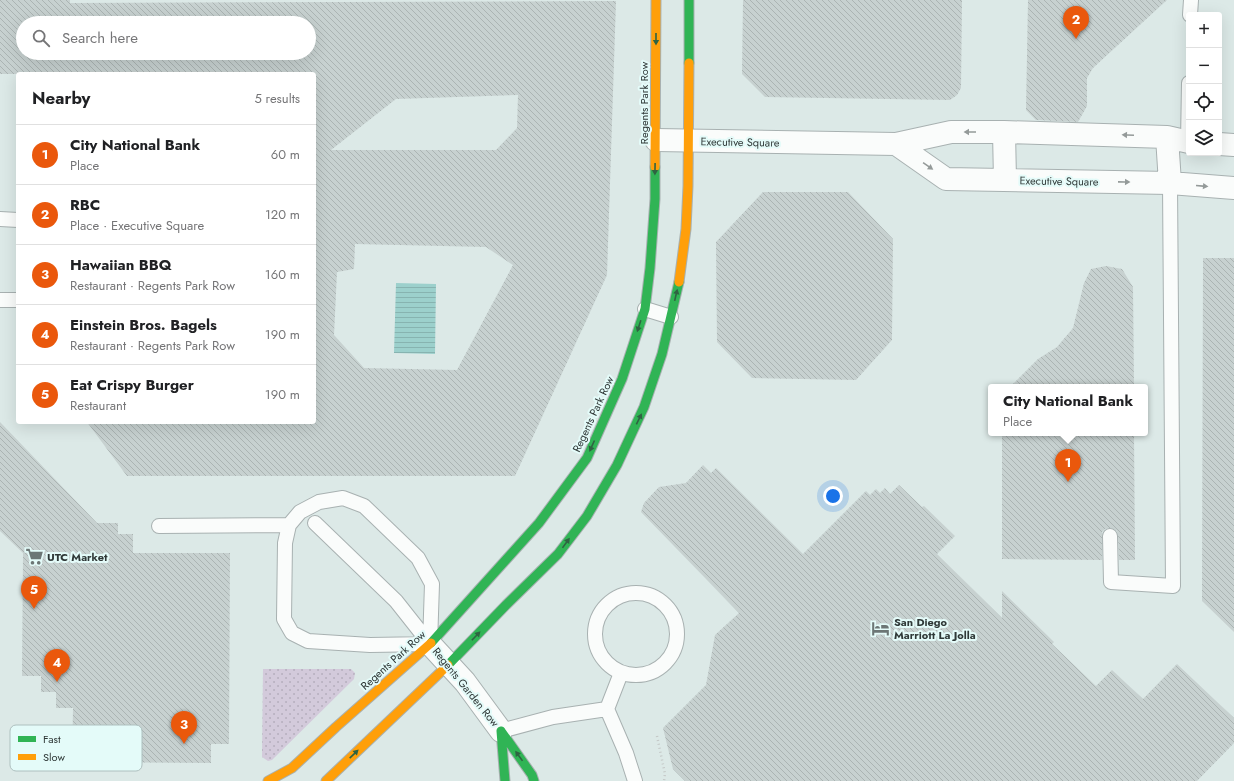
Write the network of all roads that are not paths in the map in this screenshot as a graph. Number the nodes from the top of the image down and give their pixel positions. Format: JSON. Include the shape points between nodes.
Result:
{"nodes":[{"id":1,"x":656,"y":0,"type":"edge"},
{"id":2,"x":689,"y":0,"type":"edge"},
{"id":3,"x":1191,"y":0,"type":"edge"},
{"id":4,"x":1190,"y":12,"type":"edge"},
{"id":5,"x":1189,"y":84,"type":"edge"},
{"id":6,"x":1188,"y":120,"type":"edge"},
{"id":7,"x":1004,"y":132,"type":"junction"},
{"id":8,"x":1167,"y":136,"type":"junction"},
{"id":9,"x":656,"y":140,"type":"junction"},
{"id":10,"x":688,"y":141,"type":"junction"},
{"id":11,"x":1186,"y":141,"type":"edge"},
{"id":12,"x":896,"y":144,"type":"junction"},
{"id":13,"x":1222,"y":144,"type":"edge"},
{"id":14,"x":1234,"y":145,"type":"edge"},
{"id":15,"x":1005,"y":180,"type":"junction"},
{"id":16,"x":1170,"y":183,"type":"junction"},
{"id":17,"x":1234,"y":188,"type":"edge"},
{"id":18,"x":0,"y":219,"type":"edge"},
{"id":19,"x":16,"y":220,"type":"edge"},
{"id":20,"x":0,"y":300,"type":"edge"},
{"id":21,"x":16,"y":300,"type":"edge"},
{"id":22,"x":645,"y":309,"type":"junction"},
{"id":23,"x":672,"y":317,"type":"junction"},
{"id":24,"x":315,"y":523,"type":"dead end"},
{"id":25,"x":159,"y":526,"type":"dead end"},
{"id":26,"x":289,"y":526,"type":"junction"},
{"id":27,"x":1110,"y":536,"type":"dead end"},
{"id":28,"x":430,"y":644,"type":"junction"},
{"id":29,"x":449,"y":664,"type":"junction"},
{"id":30,"x":621,"y":672,"type":"junction"},
{"id":31,"x":607,"y":709,"type":"junction"},
{"id":32,"x":501,"y":731,"type":"junction"},
{"id":33,"x":268,"y":781,"type":"edge"},
{"id":34,"x":326,"y":781,"type":"edge"},
{"id":35,"x":505,"y":781,"type":"edge"},
{"id":36,"x":534,"y":781,"type":"edge"},
{"id":37,"x":636,"y":781,"type":"edge"}],
"edges":[{"from":1,"to":9,"type":"street","name":"Regents Park Row","one_way":true},
{"from":2,"to":10,"type":"street"},
{"from":3,"to":4,"type":"lane"},
{"from":5,"to":6,"type":"lane"},
{"from":8,"to":7,"type":"street","name":"Executive Square","one_way":true},
{"from":7,"to":12,"type":"street","name":"Executive Square","one_way":true,"via":[[951,132]]},
{"from":7,"to":15,"type":"street"},
{"from":8,"to":11,"type":"street","name":"Executive Square"},
{"from":8,"to":16,"type":"street"},
{"from":9,"to":10,"type":"street","name":"Executive Square"},
{"from":9,"to":22,"type":"street","name":"Regents Park Row","one_way":true,"via":[[655,199]]},
{"from":10,"to":12,"type":"street","name":"Executive Square"},
{"from":23,"to":10,"type":"street","one_way":true,"via":[[681,274],[686,229]]},
{"from":12,"to":15,"type":"street","name":"Executive Square","one_way":true,"via":[[946,179]]},
{"from":13,"to":14,"type":"street"},
{"from":15,"to":16,"type":"street","name":"Executive Square","one_way":true},
{"from":16,"to":17,"type":"street","name":"Executive Square","one_way":true},
{"from":16,"to":27,"type":"lane","via":[[1173,586],[1111,582]]},
{"from":18,"to":19,"type":"lane"},
{"from":20,"to":21,"type":"lane"},
{"from":22,"to":23,"type":"lane"},
{"from":22,"to":28,"type":"street","name":"Regents Park Row","one_way":true,"via":[[622,379],[587,458],[539,523]]},
{"from":29,"to":23,"type":"street","one_way":true,"via":[[558,554],[587,516],[617,465],[644,407]]},
{"from":24,"to":28,"type":"lane","via":[[396,601]]},
{"from":25,"to":26,"type":"lane"},
{"from":26,"to":28,"type":"lane","via":[[285,543],[284,619],[292,633],[308,641]]},
{"from":26,"to":28,"type":"lane","via":[[300,512],[319,502],[343,498],[364,506],[418,558],[432,584]]},
{"from":28,"to":29,"type":"street","name":"Regents Garden Row"},
{"from":28,"to":33,"type":"street","name":"Regents Park Row","via":[[292,768]]},
{"from":29,"to":32,"type":"street","name":"Regents Garden Row"},
{"from":34,"to":29,"type":"street","one_way":true},
{"from":30,"to":30,"type":"lane","via":[[631,675],[651,672],[664,665],[673,654],[678,638],[677,624],[669,608],[658,598],[639,592],[624,594],[611,600],[601,611],[595,625],[597,649],[609,665]]},
{"from":30,"to":31,"type":"lane"},
{"from":31,"to":32,"type":"lane","via":[[553,717]]},
{"from":31,"to":37,"type":"lane"},
{"from":32,"to":35,"type":"street"},
{"from":36,"to":32,"type":"street","one_way":true,"via":[[532,774]]}]}
